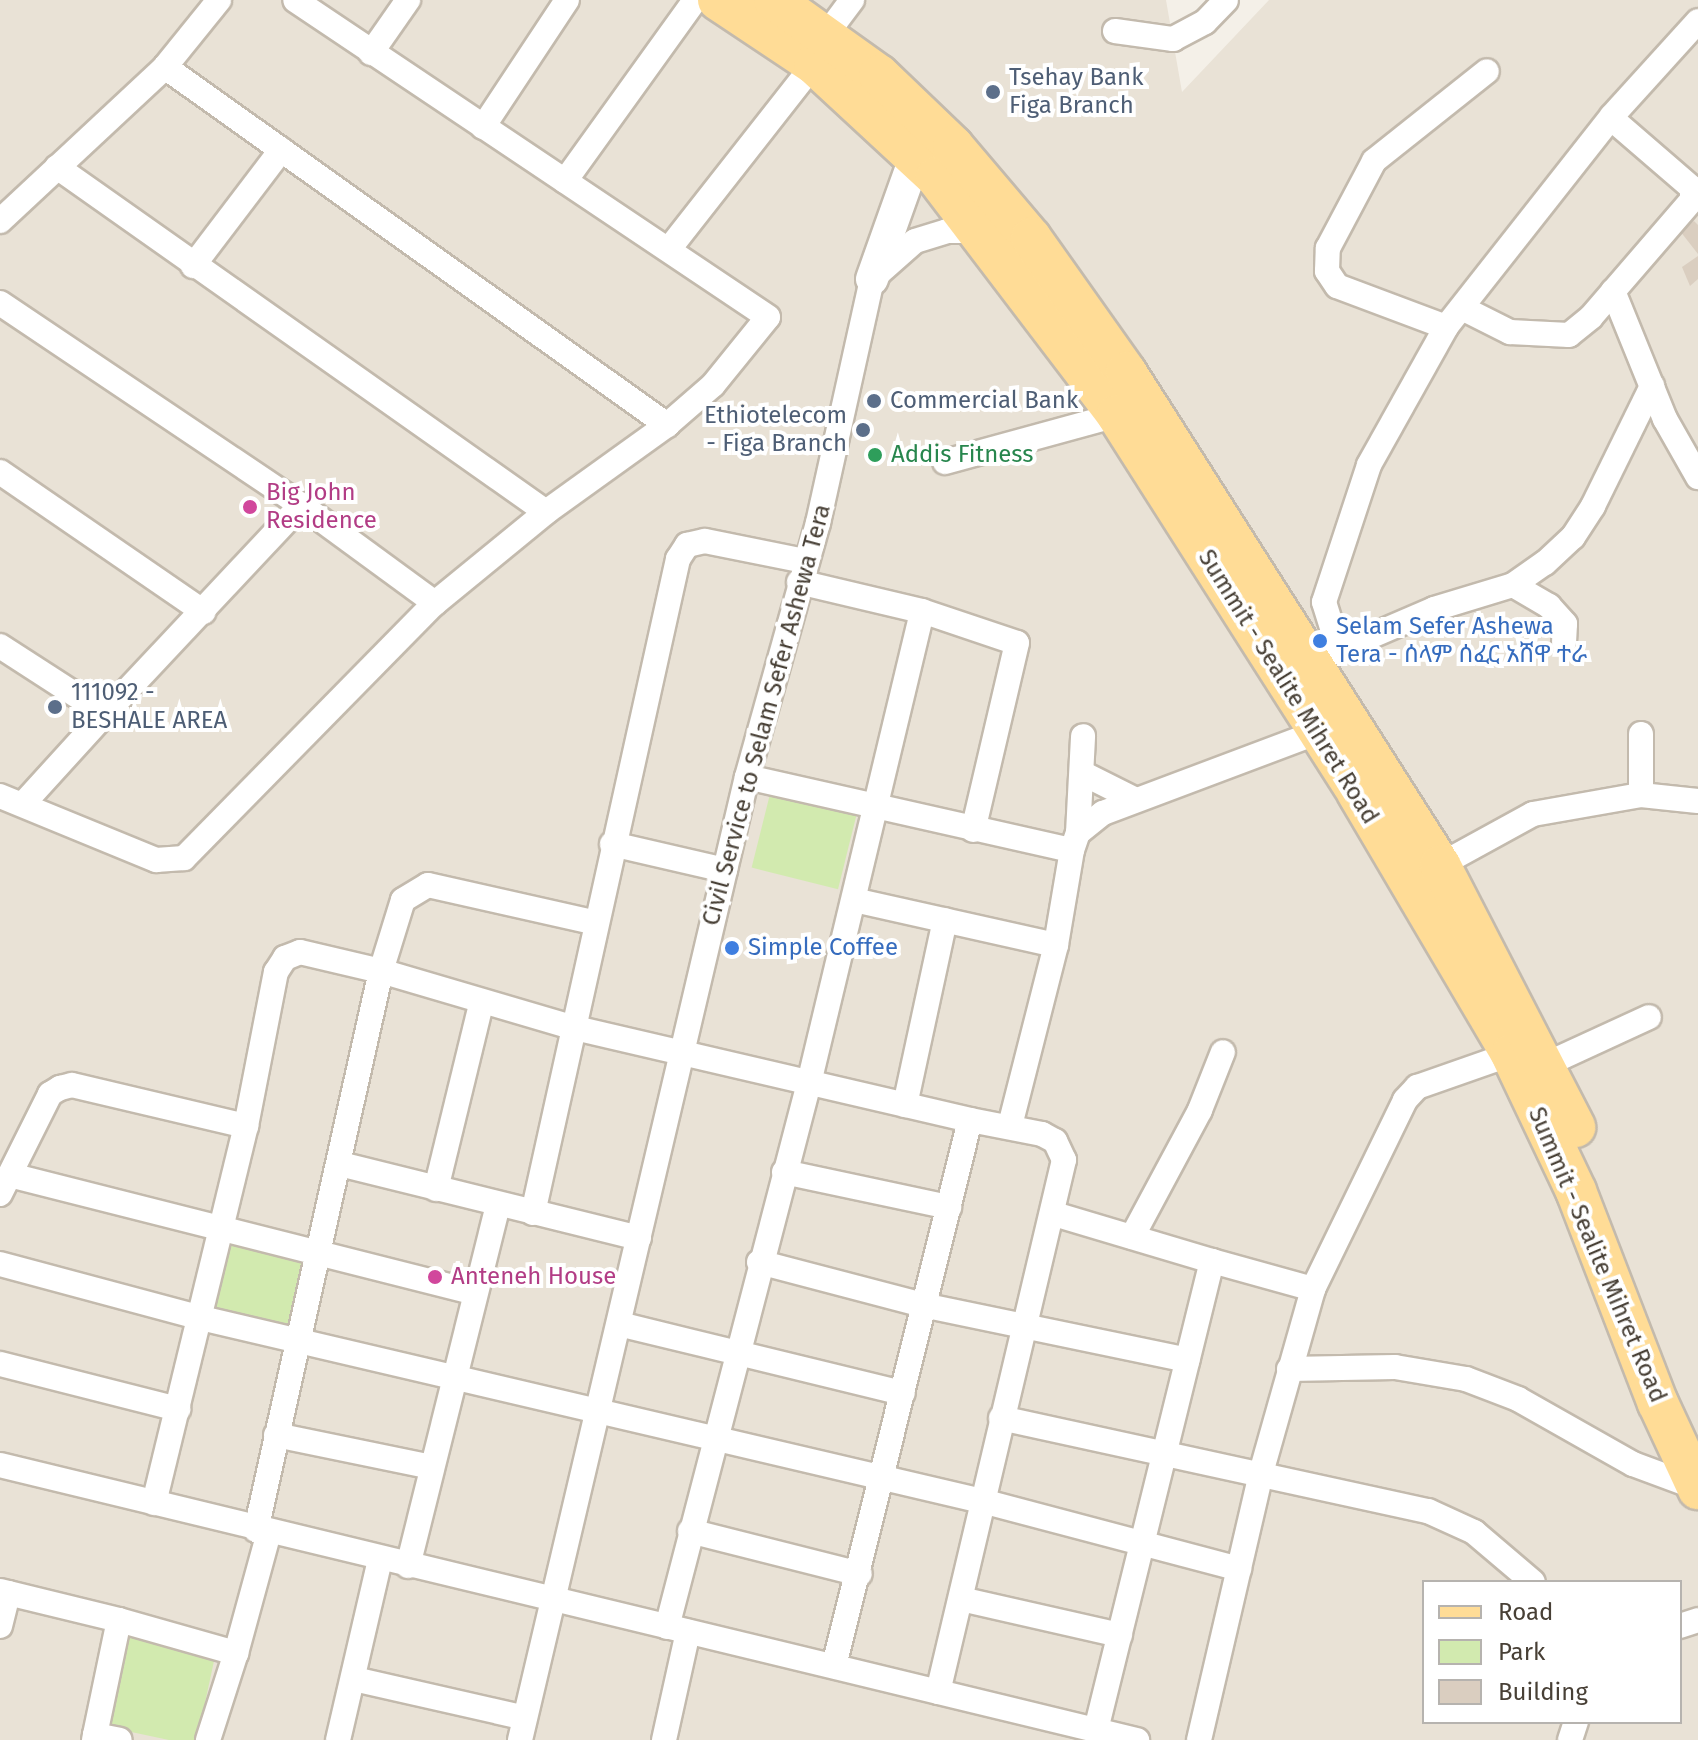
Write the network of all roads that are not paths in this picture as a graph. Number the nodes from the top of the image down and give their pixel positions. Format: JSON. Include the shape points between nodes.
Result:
{"nodes":[{"id":1,"x":219,"y":0,"type":"edge"},
{"id":2,"x":295,"y":0,"type":"edge"},
{"id":3,"x":408,"y":0,"type":"edge"},
{"id":4,"x":567,"y":0,"type":"edge"},
{"id":5,"x":695,"y":0,"type":"edge"},
{"id":6,"x":718,"y":0,"type":"edge"},
{"id":7,"x":774,"y":0,"type":"edge"},
{"id":8,"x":852,"y":0,"type":"edge"},
{"id":9,"x":1226,"y":0,"type":"edge"},
{"id":10,"x":1698,"y":21,"type":"edge"},
{"id":11,"x":1115,"y":31,"type":"dead end"},
{"id":12,"x":820,"y":50,"type":"junction"},
{"id":13,"x":371,"y":53,"type":"junction"},
{"id":14,"x":165,"y":67,"type":"junction"},
{"id":15,"x":1487,"y":71,"type":"dead end"},
{"id":16,"x":1611,"y":118,"type":"junction"},
{"id":17,"x":483,"y":127,"type":"junction"},
{"id":18,"x":281,"y":150,"type":"junction"},
{"id":19,"x":915,"y":158,"type":"junction"},
{"id":20,"x":57,"y":167,"type":"junction"},
{"id":21,"x":565,"y":181,"type":"junction"},
{"id":22,"x":0,"y":221,"type":"edge"},
{"id":23,"x":982,"y":231,"type":"junction"},
{"id":24,"x":669,"y":249,"type":"junction"},
{"id":25,"x":193,"y":266,"type":"junction"},
{"id":26,"x":872,"y":279,"type":"junction"},
{"id":27,"x":1613,"y":291,"type":"junction"},
{"id":28,"x":0,"y":303,"type":"edge"},
{"id":29,"x":1454,"y":318,"type":"junction"},
{"id":30,"x":1652,"y":386,"type":"junction"},
{"id":31,"x":1117,"y":415,"type":"junction"},
{"id":32,"x":667,"y":425,"type":"junction"},
{"id":33,"x":1690,"y":440,"type":"edge"},
{"id":34,"x":945,"y":462,"type":"dead end"},
{"id":35,"x":0,"y":472,"type":"edge"},
{"id":36,"x":1698,"y":477,"type":"edge"},
{"id":37,"x":301,"y":505,"type":"junction"},
{"id":38,"x":546,"y":512,"type":"junction"},
{"id":39,"x":801,"y":571,"type":"junction"},
{"id":40,"x":1513,"y":585,"type":"junction"},
{"id":41,"x":435,"y":603,"type":"junction"},
{"id":42,"x":922,"y":611,"type":"junction"},
{"id":43,"x":204,"y":612,"type":"junction"},
{"id":44,"x":1564,"y":642,"type":"dead end"},
{"id":45,"x":0,"y":646,"type":"edge"},
{"id":46,"x":1325,"y":656,"type":"junction"},
{"id":47,"x":105,"y":714,"type":"junction"},
{"id":48,"x":1316,"y":733,"type":"junction"},
{"id":49,"x":1641,"y":734,"type":"dead end"},
{"id":50,"x":1083,"y":736,"type":"dead end"},
{"id":51,"x":1082,"y":773,"type":"junction"},
{"id":52,"x":747,"y":777,"type":"junction"},
{"id":53,"x":1370,"y":787,"type":"junction"},
{"id":54,"x":1641,"y":795,"type":"junction"},
{"id":55,"x":1134,"y":799,"type":"junction"},
{"id":56,"x":11,"y":800,"type":"edge"},
{"id":57,"x":1698,"y":801,"type":"edge"},
{"id":58,"x":876,"y":810,"type":"junction"},
{"id":59,"x":973,"y":830,"type":"junction"},
{"id":60,"x":1075,"y":841,"type":"junction"},
{"id":61,"x":612,"y":844,"type":"junction"},
{"id":62,"x":1440,"y":865,"type":"junction"},
{"id":63,"x":725,"y":870,"type":"junction"},
{"id":64,"x":854,"y":900,"type":"junction"},
{"id":65,"x":945,"y":920,"type":"junction"},
{"id":66,"x":596,"y":923,"type":"junction"},
{"id":67,"x":1056,"y":945,"type":"junction"},
{"id":68,"x":381,"y":971,"type":"junction"},
{"id":69,"x":481,"y":1004,"type":"junction"},
{"id":70,"x":1649,"y":1017,"type":"dead end"},
{"id":71,"x":575,"y":1028,"type":"junction"},
{"id":72,"x":683,"y":1050,"type":"junction"},
{"id":73,"x":1223,"y":1052,"type":"dead end"},
{"id":74,"x":1529,"y":1059,"type":"junction"},
{"id":75,"x":809,"y":1083,"type":"junction"},
{"id":76,"x":905,"y":1105,"type":"junction"},
{"id":77,"x":970,"y":1120,"type":"junction"},
{"id":78,"x":246,"y":1126,"type":"junction"},
{"id":79,"x":1010,"y":1126,"type":"junction"},
{"id":80,"x":340,"y":1164,"type":"junction"},
{"id":81,"x":784,"y":1172,"type":"junction"},
{"id":82,"x":5,"y":1185,"type":"edge"},
{"id":83,"x":436,"y":1189,"type":"junction"},
{"id":84,"x":498,"y":1205,"type":"junction"},
{"id":85,"x":949,"y":1207,"type":"junction"},
{"id":86,"x":533,"y":1213,"type":"junction"},
{"id":87,"x":1054,"y":1214,"type":"junction"},
{"id":88,"x":219,"y":1229,"type":"junction"},
{"id":89,"x":1132,"y":1237,"type":"junction"},
{"id":90,"x":639,"y":1238,"type":"junction"},
{"id":91,"x":318,"y":1252,"type":"junction"},
{"id":92,"x":1212,"y":1261,"type":"junction"},
{"id":93,"x":759,"y":1262,"type":"junction"},
{"id":94,"x":0,"y":1264,"type":"edge"},
{"id":95,"x":1313,"y":1289,"type":"junction"},
{"id":96,"x":474,"y":1292,"type":"junction"},
{"id":97,"x":927,"y":1306,"type":"junction"},
{"id":98,"x":201,"y":1318,"type":"junction"},
{"id":99,"x":619,"y":1324,"type":"junction"},
{"id":100,"x":1023,"y":1328,"type":"junction"},
{"id":101,"x":298,"y":1341,"type":"junction"},
{"id":102,"x":737,"y":1351,"type":"junction"},
{"id":103,"x":1187,"y":1360,"type":"junction"},
{"id":104,"x":0,"y":1364,"type":"edge"},
{"id":105,"x":1289,"y":1369,"type":"junction"},
{"id":106,"x":454,"y":1375,"type":"junction"},
{"id":107,"x":903,"y":1393,"type":"junction"},
{"id":108,"x":178,"y":1409,"type":"junction"},
{"id":109,"x":600,"y":1413,"type":"junction"},
{"id":110,"x":1001,"y":1418,"type":"junction"},
{"id":111,"x":1698,"y":1429,"type":"edge"},
{"id":112,"x":276,"y":1435,"type":"junction"},
{"id":113,"x":714,"y":1438,"type":"junction"},
{"id":114,"x":1166,"y":1458,"type":"junction"},
{"id":115,"x":0,"y":1465,"type":"edge"},
{"id":116,"x":432,"y":1467,"type":"junction"},
{"id":117,"x":1261,"y":1473,"type":"junction"},
{"id":118,"x":883,"y":1479,"type":"junction"},
{"id":119,"x":1698,"y":1488,"type":"edge"},
{"id":120,"x":982,"y":1501,"type":"junction"},
{"id":121,"x":154,"y":1503,"type":"junction"},
{"id":122,"x":263,"y":1531,"type":"junction"},
{"id":123,"x":690,"y":1531,"type":"junction"},
{"id":124,"x":1143,"y":1543,"type":"junction"},
{"id":125,"x":380,"y":1560,"type":"junction"},
{"id":126,"x":408,"y":1566,"type":"junction"},
{"id":127,"x":1239,"y":1569,"type":"junction"},
{"id":128,"x":860,"y":1574,"type":"junction"},
{"id":129,"x":1531,"y":1580,"type":"edge"},
{"id":130,"x":4,"y":1592,"type":"edge"},
{"id":131,"x":961,"y":1599,"type":"junction"},
{"id":132,"x":553,"y":1603,"type":"junction"},
{"id":133,"x":119,"y":1620,"type":"junction"},
{"id":134,"x":0,"y":1626,"type":"edge"},
{"id":135,"x":677,"y":1629,"type":"junction"},
{"id":136,"x":1120,"y":1635,"type":"junction"},
{"id":137,"x":236,"y":1653,"type":"junction"},
{"id":138,"x":834,"y":1666,"type":"junction"},
{"id":139,"x":354,"y":1679,"type":"junction"},
{"id":140,"x":938,"y":1692,"type":"junction"},
{"id":141,"x":523,"y":1729,"type":"edge"},
{"id":142,"x":1096,"y":1730,"type":"junction"},
{"id":143,"x":1056,"y":1731,"type":"edge"},
{"id":144,"x":95,"y":1737,"type":"edge"},
{"id":145,"x":120,"y":1740,"type":"edge"},
{"id":146,"x":208,"y":1740,"type":"edge"},
{"id":147,"x":338,"y":1740,"type":"edge"},
{"id":148,"x":664,"y":1740,"type":"edge"},
{"id":149,"x":1137,"y":1740,"type":"edge"},
{"id":150,"x":1199,"y":1740,"type":"edge"}],
"edges":[{"from":1,"to":14,"type":"street"},
{"from":2,"to":13,"type":"street"},
{"from":3,"to":13,"type":"street"},
{"from":4,"to":17,"type":"street"},
{"from":5,"to":21,"type":"street"},
{"from":6,"to":12,"type":"main road","name":"Summit - Sealite Mihret Road"},
{"from":7,"to":12,"type":"main road"},
{"from":8,"to":12,"type":"street"},
{"from":9,"to":11,"type":"street","via":[[1205,22],[1173,39]]},
{"from":10,"to":16,"type":"street"},
{"from":12,"to":19,"type":"main road","name":"Summit - Sealite Mihret Road"},
{"from":12,"to":24,"type":"street"},
{"from":12,"to":46,"type":"main road","via":[[879,75],[953,146],[1031,238]]},
{"from":13,"to":17,"type":"street"},
{"from":14,"to":18,"type":"street"},
{"from":14,"to":20,"type":"street"},
{"from":15,"to":29,"type":"street","via":[[1374,161],[1328,248],[1327,271],[1337,286]]},
{"from":16,"to":27,"type":"street","via":[[1692,188],[1692,200]]},
{"from":16,"to":29,"type":"street"},
{"from":17,"to":21,"type":"street"},
{"from":18,"to":25,"type":"street"},
{"from":18,"to":32,"type":"street"},
{"from":19,"to":23,"type":"main road","name":"Summit - Sealite Mihret Road"},
{"from":19,"to":26,"type":"street"},
{"from":20,"to":22,"type":"street"},
{"from":20,"to":25,"type":"street"},
{"from":21,"to":24,"type":"street"},
{"from":23,"to":26,"type":"street","via":[[947,231],[915,241]]},
{"from":23,"to":31,"type":"main road","name":"Summit - Sealite Mihret Road"},
{"from":24,"to":32,"type":"street","via":[[768,317],[713,385]]},
{"from":25,"to":38,"type":"street"},
{"from":26,"to":39,"type":"street","name":"Civil Service to Selam Sefer Ashewa Tera","via":[[818,523]]},
{"from":27,"to":29,"type":"street","via":[[1569,335],[1539,337]]},
{"from":27,"to":30,"type":"street"},
{"from":28,"to":37,"type":"street"},
{"from":29,"to":46,"type":"street","via":[[1369,465],[1324,602]]},
{"from":30,"to":33,"type":"street"},
{"from":30,"to":40,"type":"street","via":[[1573,537]]},
{"from":31,"to":34,"type":"street"},
{"from":31,"to":48,"type":"main road","name":"Summit - Sealite Mihret Road"},
{"from":32,"to":38,"type":"street"},
{"from":33,"to":36,"type":"street"},
{"from":35,"to":43,"type":"street"},
{"from":37,"to":41,"type":"street"},
{"from":37,"to":43,"type":"street"},
{"from":38,"to":41,"type":"street"},
{"from":39,"to":42,"type":"street"},
{"from":39,"to":52,"type":"street","name":"Civil Service to Selam Sefer Ashewa Tera"},
{"from":39,"to":61,"type":"street","via":[[705,541],[687,545],[678,559]]},
{"from":40,"to":44,"type":"street","via":[[1549,606],[1565,624]]},
{"from":40,"to":46,"type":"street"},
{"from":41,"to":56,"type":"street","via":[[184,858],[156,860]]},
{"from":42,"to":58,"type":"street"},
{"from":42,"to":59,"type":"street","via":[[1017,643]]},
{"from":43,"to":47,"type":"street"},
{"from":45,"to":47,"type":"street"},
{"from":46,"to":53,"type":"main road"},
{"from":47,"to":56,"type":"street"},
{"from":48,"to":53,"type":"main road","name":"Summit - Sealite Mihret Road"},
{"from":48,"to":55,"type":"street","via":[[1177,790]]},
{"from":49,"to":54,"type":"street"},
{"from":50,"to":51,"type":"street"},
{"from":51,"to":55,"type":"street"},
{"from":51,"to":60,"type":"street"},
{"from":52,"to":58,"type":"street"},
{"from":52,"to":63,"type":"street","name":"Civil Service to Selam Sefer Ashewa Tera"},
{"from":53,"to":62,"type":"main road"},
{"from":53,"to":74,"type":"main road","name":"Summit - Sealite Mihret Road"},
{"from":54,"to":57,"type":"street"},
{"from":54,"to":62,"type":"street","via":[[1533,814]]},
{"from":55,"to":60,"type":"street"},
{"from":58,"to":59,"type":"street"},
{"from":58,"to":64,"type":"street"},
{"from":59,"to":60,"type":"street"},
{"from":60,"to":67,"type":"street"},
{"from":61,"to":63,"type":"street"},
{"from":61,"to":66,"type":"street"},
{"from":62,"to":74,"type":"main road"},
{"from":63,"to":72,"type":"street","name":"Civil Service to Selam Sefer Ashewa Tera"},
{"from":64,"to":65,"type":"street"},
{"from":64,"to":75,"type":"street"},
{"from":65,"to":67,"type":"street"},
{"from":65,"to":76,"type":"street"},
{"from":66,"to":68,"type":"street","via":[[428,885],[403,900]]},
{"from":66,"to":71,"type":"street"},
{"from":67,"to":79,"type":"street"},
{"from":68,"to":69,"type":"street"},
{"from":68,"to":78,"type":"street","via":[[300,952],[285,958],[276,972]]},
{"from":68,"to":80,"type":"street"},
{"from":69,"to":71,"type":"street"},
{"from":69,"to":83,"type":"street"},
{"from":70,"to":74,"type":"street"},
{"from":71,"to":72,"type":"street"},
{"from":71,"to":86,"type":"street"},
{"from":72,"to":75,"type":"street"},
{"from":72,"to":90,"type":"street","name":"Civil Service to Selam Sefer Ashewa Tera"},
{"from":73,"to":89,"type":"street","via":[[1200,1110]]},
{"from":74,"to":95,"type":"street","via":[[1417,1087],[1405,1100]]},
{"from":74,"to":111,"type":"main road","via":[[1602,1186]]},
{"from":74,"to":119,"type":"main road","name":"Summit - Sealite Mihret Road","via":[[1658,1403]]},
{"from":75,"to":76,"type":"street"},
{"from":75,"to":81,"type":"street"},
{"from":76,"to":77,"type":"street"},
{"from":77,"to":79,"type":"street"},
{"from":77,"to":85,"type":"street"},
{"from":78,"to":82,"type":"street","via":[[72,1085],[50,1094]]},
{"from":78,"to":88,"type":"street"},
{"from":79,"to":87,"type":"street","via":[[1055,1141],[1064,1160]]},
{"from":80,"to":83,"type":"street"},
{"from":80,"to":91,"type":"street"},
{"from":81,"to":85,"type":"street"},
{"from":81,"to":93,"type":"street"},
{"from":82,"to":88,"type":"street"},
{"from":83,"to":84,"type":"street"},
{"from":84,"to":86,"type":"street"},
{"from":84,"to":96,"type":"street"},
{"from":85,"to":97,"type":"street"},
{"from":86,"to":90,"type":"street"},
{"from":87,"to":89,"type":"street"},
{"from":87,"to":100,"type":"street"},
{"from":88,"to":91,"type":"street"},
{"from":88,"to":98,"type":"street"},
{"from":89,"to":92,"type":"street"},
{"from":90,"to":99,"type":"street","name":"Civil Service to Selam Sefer Ashewa Tera"},
{"from":91,"to":96,"type":"street"},
{"from":91,"to":101,"type":"street"},
{"from":92,"to":95,"type":"street"},
{"from":92,"to":103,"type":"street"},
{"from":93,"to":97,"type":"street"},
{"from":93,"to":102,"type":"street"},
{"from":94,"to":98,"type":"street"},
{"from":95,"to":105,"type":"street"},
{"from":96,"to":106,"type":"street"},
{"from":97,"to":100,"type":"street"},
{"from":97,"to":107,"type":"street"},
{"from":98,"to":101,"type":"street"},
{"from":98,"to":108,"type":"street"},
{"from":99,"to":102,"type":"street"},
{"from":99,"to":109,"type":"street","name":"Civil Service to Selam Sefer Ashewa Tera"},
{"from":100,"to":103,"type":"street"},
{"from":100,"to":110,"type":"street"},
{"from":101,"to":106,"type":"street"},
{"from":101,"to":112,"type":"street"},
{"from":102,"to":107,"type":"street"},
{"from":102,"to":113,"type":"street"},
{"from":103,"to":114,"type":"street"},
{"from":104,"to":108,"type":"street"},
{"from":105,"to":117,"type":"street"},
{"from":105,"to":119,"type":"street","via":[[1395,1367],[1466,1379],[1518,1399],[1633,1464]]},
{"from":106,"to":109,"type":"street"},
{"from":106,"to":116,"type":"street"},
{"from":107,"to":118,"type":"street"},
{"from":108,"to":121,"type":"street"},
{"from":109,"to":113,"type":"street"},
{"from":109,"to":132,"type":"street","name":"Civil Service to Selam Sefer Ashewa Tera"},
{"from":110,"to":114,"type":"street"},
{"from":110,"to":120,"type":"street"},
{"from":112,"to":116,"type":"street"},
{"from":112,"to":122,"type":"street"},
{"from":113,"to":118,"type":"street"},
{"from":113,"to":123,"type":"street"},
{"from":114,"to":117,"type":"street"},
{"from":114,"to":124,"type":"street"},
{"from":115,"to":121,"type":"street"},
{"from":116,"to":126,"type":"street"},
{"from":117,"to":127,"type":"street"},
{"from":117,"to":129,"type":"street","via":[[1428,1511],[1474,1532]]},
{"from":118,"to":120,"type":"street"},
{"from":118,"to":128,"type":"street"},
{"from":120,"to":124,"type":"street"},
{"from":120,"to":131,"type":"street"},
{"from":121,"to":122,"type":"street"},
{"from":122,"to":125,"type":"street"},
{"from":122,"to":137,"type":"street"},
{"from":123,"to":128,"type":"street"},
{"from":123,"to":135,"type":"street"},
{"from":124,"to":127,"type":"street"},
{"from":124,"to":136,"type":"street"},
{"from":125,"to":126,"type":"street"},
{"from":125,"to":139,"type":"street"},
{"from":126,"to":132,"type":"street"},
{"from":127,"to":150,"type":"street"},
{"from":128,"to":138,"type":"street"},
{"from":130,"to":133,"type":"street"},
{"from":130,"to":134,"type":"street"},
{"from":131,"to":136,"type":"street"},
{"from":131,"to":140,"type":"street"},
{"from":132,"to":135,"type":"street"},
{"from":132,"to":141,"type":"street","name":"Civil Service to Selam Sefer Ashewa Tera"},
{"from":133,"to":137,"type":"street"},
{"from":133,"to":144,"type":"street"},
{"from":135,"to":138,"type":"street"},
{"from":135,"to":148,"type":"street"},
{"from":136,"to":142,"type":"street"},
{"from":137,"to":146,"type":"street"},
{"from":138,"to":140,"type":"street"},
{"from":139,"to":141,"type":"street"},
{"from":139,"to":147,"type":"street"},
{"from":140,"to":143,"type":"street"},
{"from":142,"to":143,"type":"street"},
{"from":142,"to":149,"type":"street"},
{"from":144,"to":145,"type":"street"}]}
